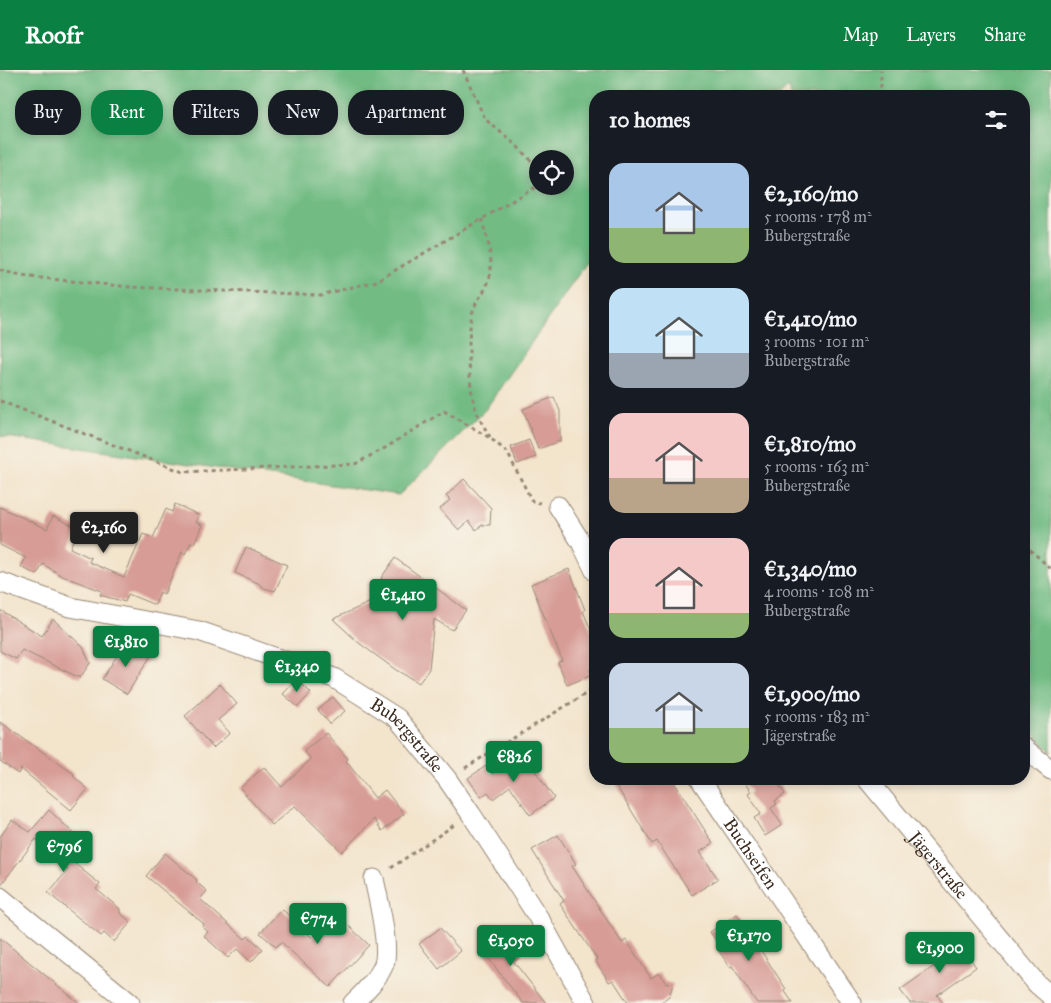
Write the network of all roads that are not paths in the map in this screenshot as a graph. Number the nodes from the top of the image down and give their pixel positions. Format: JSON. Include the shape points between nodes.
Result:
{"nodes":[{"id":1,"x":558,"y":506,"type":"road end"},
{"id":2,"x":589,"y":559,"type":"edge"},
{"id":3,"x":0,"y":582,"type":"edge"},
{"id":4,"x":1030,"y":753,"type":"edge"},
{"id":5,"x":1051,"y":770,"type":"edge"},
{"id":6,"x":704,"y":785,"type":"edge"},
{"id":7,"x":871,"y":785,"type":"edge"},
{"id":8,"x":374,"y":879,"type":"road end"},
{"id":9,"x":0,"y":897,"type":"edge"},
{"id":10,"x":1051,"y":996,"type":"edge"},
{"id":11,"x":130,"y":1003,"type":"edge"},
{"id":12,"x":353,"y":1003,"type":"edge"},
{"id":13,"x":586,"y":1003,"type":"edge"},
{"id":14,"x":852,"y":1003,"type":"edge"}],
"edges":[{"from":1,"to":2,"type":"street"},
{"from":3,"to":13,"type":"street","name":"Bubergstraße","via":[[70,606],[199,630],[334,678],[397,718],[471,814],[540,920]]},
{"from":4,"to":5,"type":"street"},
{"from":6,"to":14,"type":"street","name":"Buchseifen"},
{"from":7,"to":10,"type":"street","name":"Jägerstraße","via":[[1037,984]]},
{"from":8,"to":12,"type":"street","via":[[381,910],[385,963],[368,989]]},
{"from":9,"to":11,"type":"street"}]}
